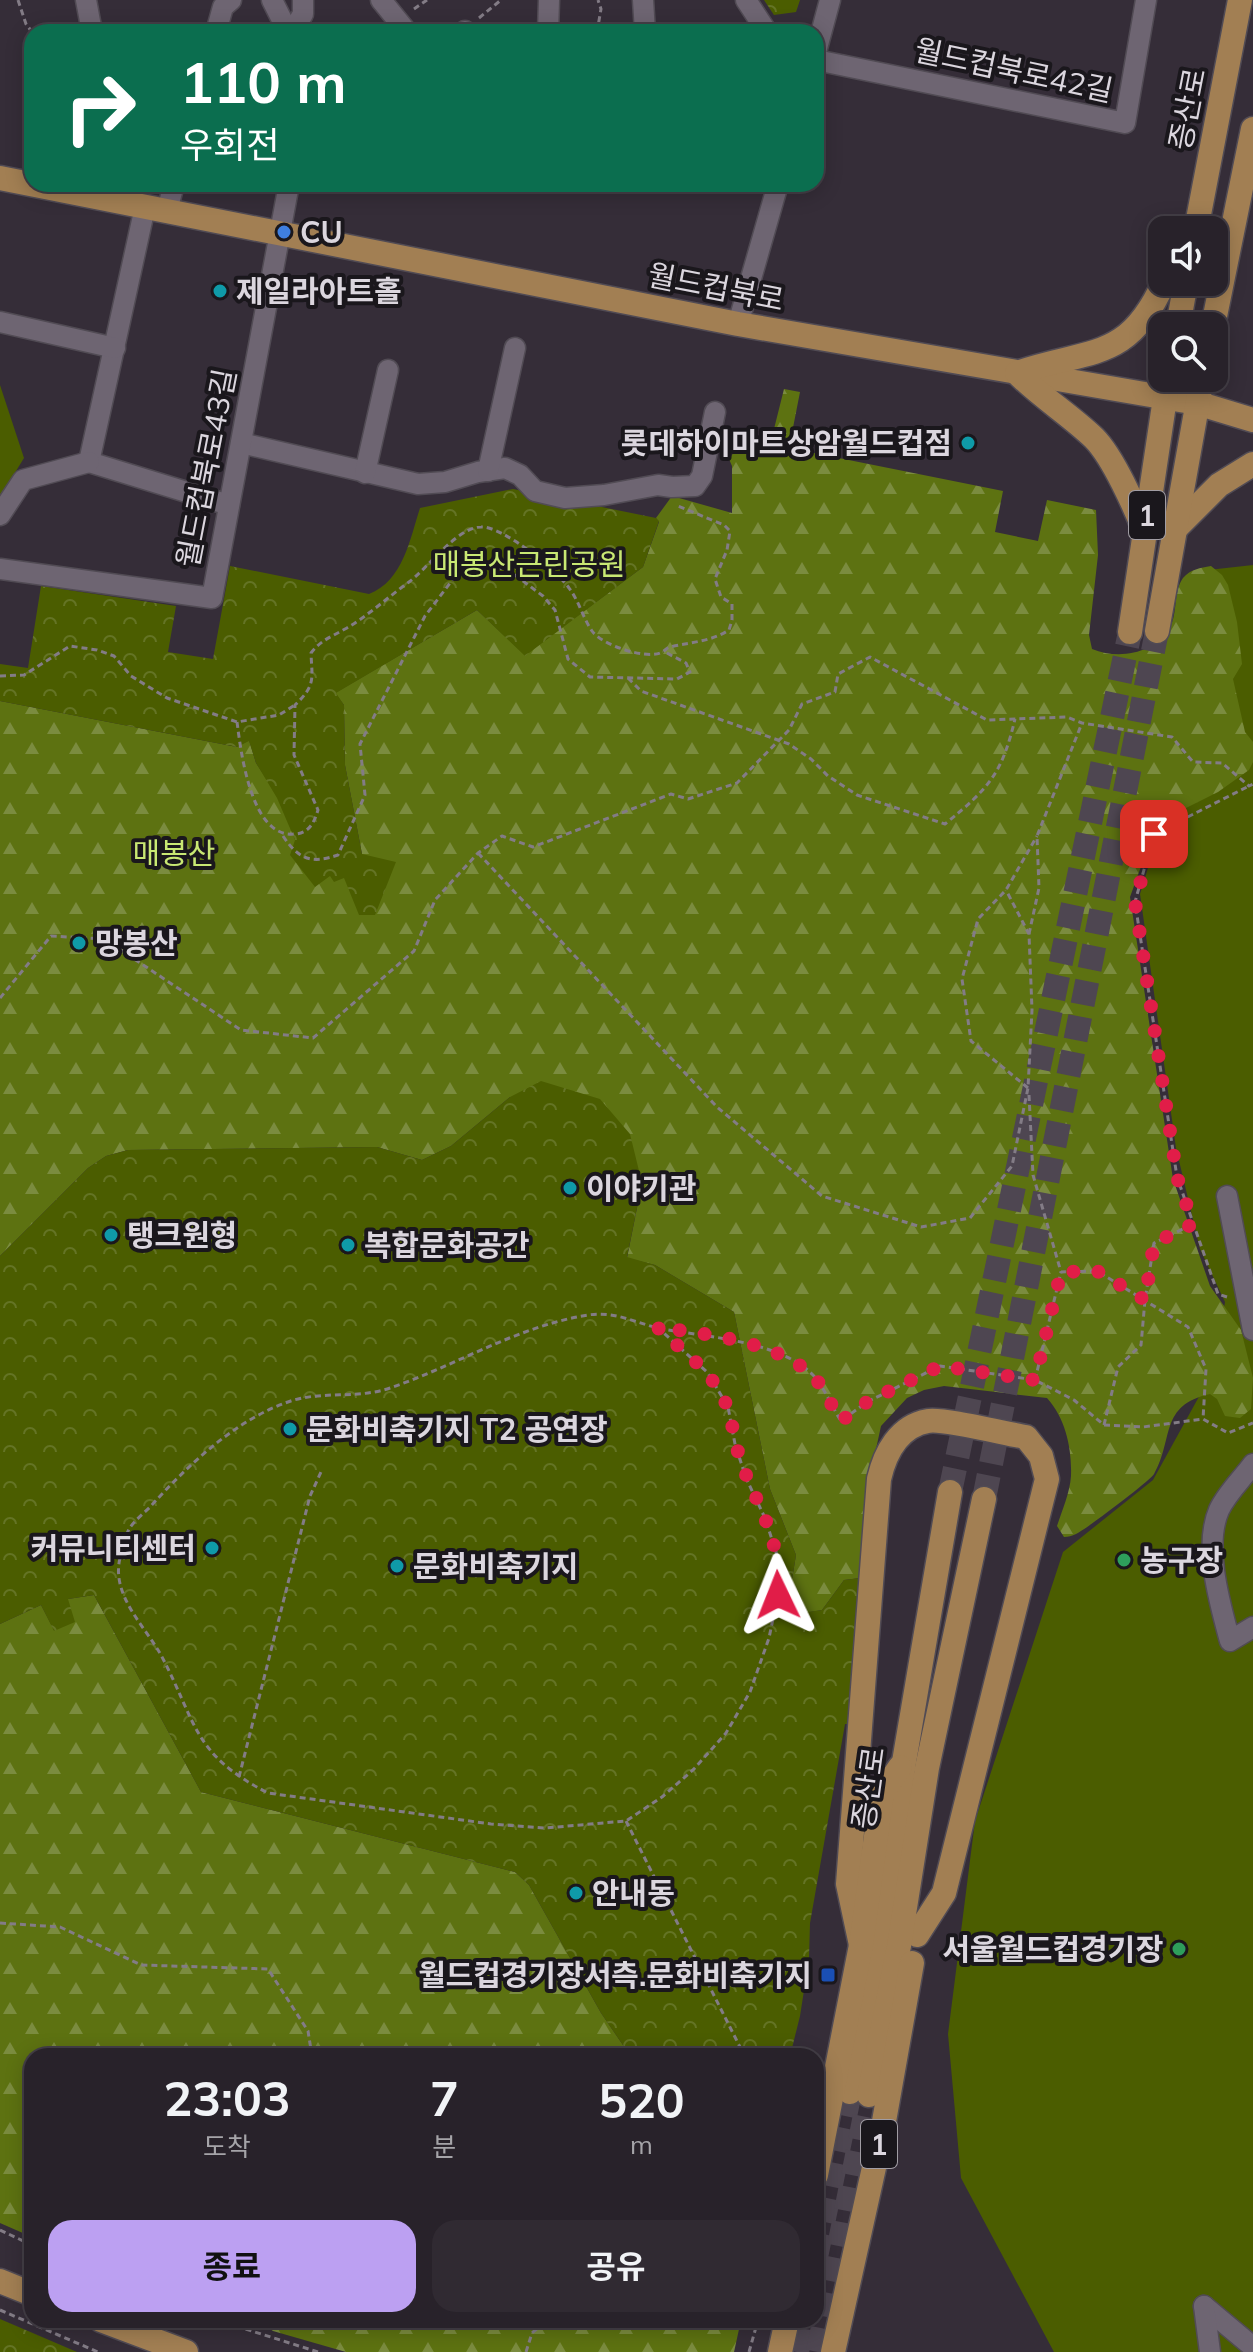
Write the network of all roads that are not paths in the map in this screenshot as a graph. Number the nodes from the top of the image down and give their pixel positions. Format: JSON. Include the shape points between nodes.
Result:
{"nodes":[{"id":1,"x":86,"y":0,"type":"edge"},
{"id":2,"x":231,"y":0,"type":"edge"},
{"id":3,"x":272,"y":0,"type":"edge"},
{"id":4,"x":303,"y":0,"type":"edge"},
{"id":5,"x":381,"y":0,"type":"edge"},
{"id":6,"x":549,"y":0,"type":"edge"},
{"id":7,"x":643,"y":0,"type":"edge"},
{"id":8,"x":746,"y":0,"type":"edge"},
{"id":9,"x":830,"y":0,"type":"edge"},
{"id":10,"x":1146,"y":0,"type":"edge"},
{"id":11,"x":1240,"y":0,"type":"edge"},
{"id":12,"x":90,"y":24,"type":"edge"},
{"id":13,"x":218,"y":24,"type":"edge"},
{"id":14,"x":286,"y":24,"type":"edge"},
{"id":15,"x":296,"y":24,"type":"edge"},
{"id":16,"x":400,"y":24,"type":"edge"},
{"id":17,"x":548,"y":24,"type":"edge"},
{"id":18,"x":644,"y":24,"type":"edge"},
{"id":19,"x":762,"y":24,"type":"edge"},
{"id":20,"x":824,"y":24,"type":"edge"},
{"id":21,"x":824,"y":62,"type":"edge"},
{"id":22,"x":1253,"y":129,"type":"edge"},
{"id":23,"x":1251,"y":150,"type":"edge"},
{"id":24,"x":0,"y":179,"type":"edge"},
{"id":25,"x":24,"y":182,"type":"edge"},
{"id":26,"x":82,"y":192,"type":"edge"},
{"id":27,"x":168,"y":192,"type":"edge"},
{"id":28,"x":288,"y":192,"type":"edge"},
{"id":29,"x":776,"y":192,"type":"edge"},
{"id":30,"x":156,"y":209,"type":"junction"},
{"id":31,"x":1199,"y":216,"type":"edge"},
{"id":32,"x":282,"y":233,"type":"junction"},
{"id":33,"x":1156,"y":296,"type":"edge"},
{"id":34,"x":1216,"y":312,"type":"edge"},
{"id":35,"x":0,"y":322,"type":"edge"},
{"id":36,"x":738,"y":324,"type":"junction"},
{"id":37,"x":115,"y":348,"type":"junction"},
{"id":38,"x":515,"y":348,"type":"dead end"},
{"id":39,"x":388,"y":370,"type":"dead end"},
{"id":40,"x":1017,"y":373,"type":"junction"},
{"id":41,"x":1148,"y":385,"type":"edge"},
{"id":42,"x":1165,"y":392,"type":"edge"},
{"id":43,"x":1176,"y":392,"type":"edge"},
{"id":44,"x":1199,"y":392,"type":"edge"},
{"id":45,"x":1197,"y":403,"type":"junction"},
{"id":46,"x":715,"y":412,"type":"dead end"},
{"id":47,"x":1253,"y":420,"type":"edge"},
{"id":48,"x":241,"y":443,"type":"junction"},
{"id":49,"x":89,"y":462,"type":"junction"},
{"id":50,"x":1253,"y":464,"type":"edge"},
{"id":51,"x":488,"y":471,"type":"junction"},
{"id":52,"x":365,"y":473,"type":"junction"},
{"id":53,"x":229,"y":505,"type":"junction"},
{"id":54,"x":0,"y":515,"type":"edge"},
{"id":55,"x":1174,"y":530,"type":"junction"},
{"id":56,"x":1145,"y":532,"type":"junction"},
{"id":57,"x":0,"y":569,"type":"edge"},
{"id":58,"x":1157,"y":631,"type":"tunnel mouth"},
{"id":59,"x":1130,"y":632,"type":"tunnel mouth"},
{"id":60,"x":1227,"y":1196,"type":"dead end"},
{"id":61,"x":1253,"y":1330,"type":"edge"},
{"id":62,"x":1253,"y":1464,"type":"edge"},
{"id":63,"x":950,"y":1492,"type":"tunnel mouth"},
{"id":64,"x":984,"y":1499,"type":"tunnel mouth"},
{"id":65,"x":1253,"y":1627,"type":"edge"},
{"id":66,"x":915,"y":1765,"type":"junction"},
{"id":67,"x":917,"y":1935,"type":"junction"},
{"id":68,"x":861,"y":1945,"type":"junction"},
{"id":69,"x":860,"y":2094,"type":"tunnel mouth"},
{"id":70,"x":824,"y":2134,"type":"edge"},
{"id":71,"x":0,"y":2281,"type":"edge"},
{"id":72,"x":24,"y":2291,"type":"edge"},
{"id":73,"x":122,"y":2328,"type":"edge"},
{"id":74,"x":785,"y":2328,"type":"edge"},
{"id":75,"x":1253,"y":2347,"type":"edge"},
{"id":76,"x":186,"y":2352,"type":"edge"},
{"id":77,"x":780,"y":2352,"type":"edge"},
{"id":78,"x":833,"y":2352,"type":"edge"},
{"id":79,"x":1210,"y":2352,"type":"edge"}],
"edges":[{"from":1,"to":12,"type":"street"},
{"from":2,"to":13,"type":"street"},
{"from":3,"to":14,"type":"street"},
{"from":4,"to":15,"type":"street","via":[[303,14]]},
{"from":5,"to":16,"type":"street"},
{"from":6,"to":17,"type":"street"},
{"from":7,"to":18,"type":"street"},
{"from":8,"to":19,"type":"street"},
{"from":9,"to":20,"type":"street"},
{"from":10,"to":21,"type":"street","name":"월드컵북로42길","via":[[1125,123]]},
{"from":11,"to":31,"type":"main road","name":"증산로"},
{"from":22,"to":23,"type":"main road"},
{"from":23,"to":34,"type":"main road"},
{"from":24,"to":25,"type":"main road","name":"월드컵북로"},
{"from":26,"to":30,"type":"main road","name":"월드컵북로"},
{"from":27,"to":30,"type":"street"},
{"from":28,"to":32,"type":"street","name":"월드컵북로43길"},
{"from":29,"to":36,"type":"street"},
{"from":30,"to":32,"type":"main road","name":"월드컵북로"},
{"from":30,"to":37,"type":"street"},
{"from":32,"to":36,"type":"main road","name":"월드컵북로"},
{"from":32,"to":48,"type":"street","name":"월드컵북로43길"},
{"from":33,"to":40,"type":"main road","via":[[1141,324],[1126,337],[1088,355]]},
{"from":35,"to":37,"type":"street"},
{"from":36,"to":40,"type":"main road","name":"월드컵북로"},
{"from":37,"to":49,"type":"street"},
{"from":38,"to":51,"type":"street"},
{"from":39,"to":52,"type":"street"},
{"from":40,"to":41,"type":"main road","name":"월드컵북로"},
{"from":40,"to":56,"type":"main road","via":[[1097,441]]},
{"from":42,"to":56,"type":"main road","number":"1"},
{"from":43,"to":45,"type":"main road","name":"월드컵북로"},
{"from":44,"to":45,"type":"main road","number":"1"},
{"from":45,"to":47,"type":"main road","name":"월드컵북로"},
{"from":45,"to":55,"type":"main road","number":"1"},
{"from":46,"to":51,"type":"street","via":[[702,476],[695,486],[661,485],[565,498],[535,491],[505,468]]},
{"from":48,"to":52,"type":"street"},
{"from":48,"to":53,"type":"street","name":"월드컵북로43길"},
{"from":49,"to":53,"type":"street"},
{"from":49,"to":54,"type":"street","via":[[23,480]]},
{"from":50,"to":55,"type":"main road","via":[[1219,485]]},
{"from":51,"to":52,"type":"street","via":[[418,484]]},
{"from":53,"to":57,"type":"street","name":"월드컵북로43길","via":[[212,598]]},
{"from":55,"to":58,"type":"main road","number":"1"},
{"from":56,"to":59,"type":"main road","number":"1"},
{"from":60,"to":61,"type":"street"},
{"from":62,"to":65,"type":"street","via":[[1224,1502],[1212,1539],[1230,1641]]},
{"from":63,"to":66,"type":"main road","name":"증산로","number":"1"},
{"from":64,"to":66,"type":"main road","name":"증산로","number":"1"},
{"from":66,"to":67,"type":"main road","number":"1","via":[[937,1809]]},
{"from":66,"to":68,"type":"main road","number":"1","via":[[882,1793]]},
{"from":66,"to":69,"type":"main road","name":"증산로","via":[[879,1947]]},
{"from":67,"to":68,"type":"main road","via":[[944,1893],[1047,1479],[1041,1456],[1026,1437],[930,1420],[908,1428],[885,1455],[879,1479],[848,1884]]},
{"from":67,"to":78,"type":"main road","number":"1","via":[[883,2127]]},
{"from":68,"to":70,"type":"main road","number":"1"},
{"from":71,"to":72,"type":"main road"},
{"from":73,"to":76,"type":"main road"},
{"from":74,"to":77,"type":"main road"},
{"from":75,"to":79,"type":"street","via":[[1204,2306]]}]}
